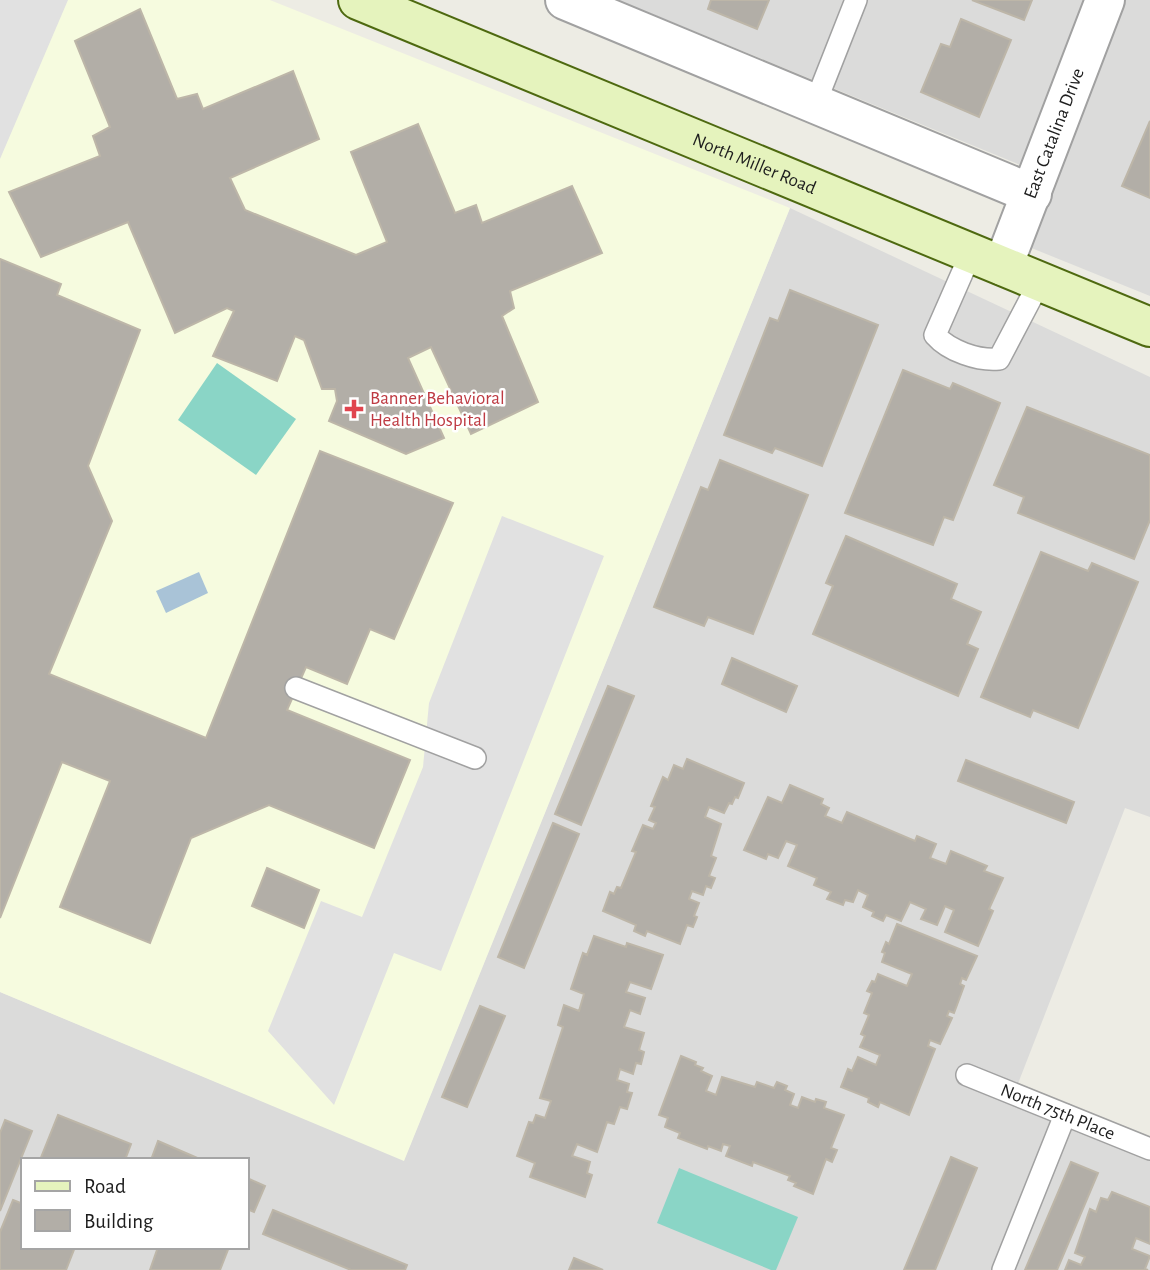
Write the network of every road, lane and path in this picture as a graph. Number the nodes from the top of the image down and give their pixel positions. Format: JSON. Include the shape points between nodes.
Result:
{"nodes":[{"id":1,"x":358,"y":0,"type":"edge"},
{"id":2,"x":565,"y":0,"type":"edge"},
{"id":3,"x":856,"y":0,"type":"edge"},
{"id":4,"x":1105,"y":0,"type":"edge"},
{"id":5,"x":627,"y":12,"type":"edge"},
{"id":6,"x":815,"y":104,"type":"junction"},
{"id":7,"x":1032,"y":194,"type":"junction"},
{"id":8,"x":987,"y":259,"type":"junction"},
{"id":9,"x":1040,"y":281,"type":"junction"},
{"id":10,"x":1150,"y":327,"type":"edge"},
{"id":11,"x":296,"y":688,"type":"dead end"},
{"id":12,"x":475,"y":758,"type":"dead end"},
{"id":13,"x":967,"y":1076,"type":"dead end"},
{"id":14,"x":1065,"y":1115,"type":"junction"},
{"id":15,"x":1150,"y":1149,"type":"edge"},
{"id":16,"x":1003,"y":1270,"type":"edge"}],
"edges":[{"from":1,"to":8,"type":"street","name":"North Miller Road"},
{"from":2,"to":5,"type":"street"},
{"from":3,"to":6,"type":"lane"},
{"from":4,"to":7,"type":"street","name":"East Catalina Drive"},
{"from":5,"to":6,"type":"street"},
{"from":6,"to":7,"type":"street"},
{"from":7,"to":8,"type":"street","name":"East Catalina Drive"},
{"from":8,"to":9,"type":"street","name":"North Miller Road"},
{"from":8,"to":9,"type":"lane","via":[[935,335],[943,344],[985,360],[999,359]]},
{"from":9,"to":10,"type":"street","name":"North Miller Road"},
{"from":11,"to":12,"type":"lane"},
{"from":13,"to":14,"type":"lane","name":"North 75th Place"},
{"from":14,"to":15,"type":"lane","name":"North 75th Place"},
{"from":14,"to":16,"type":"lane"}]}
